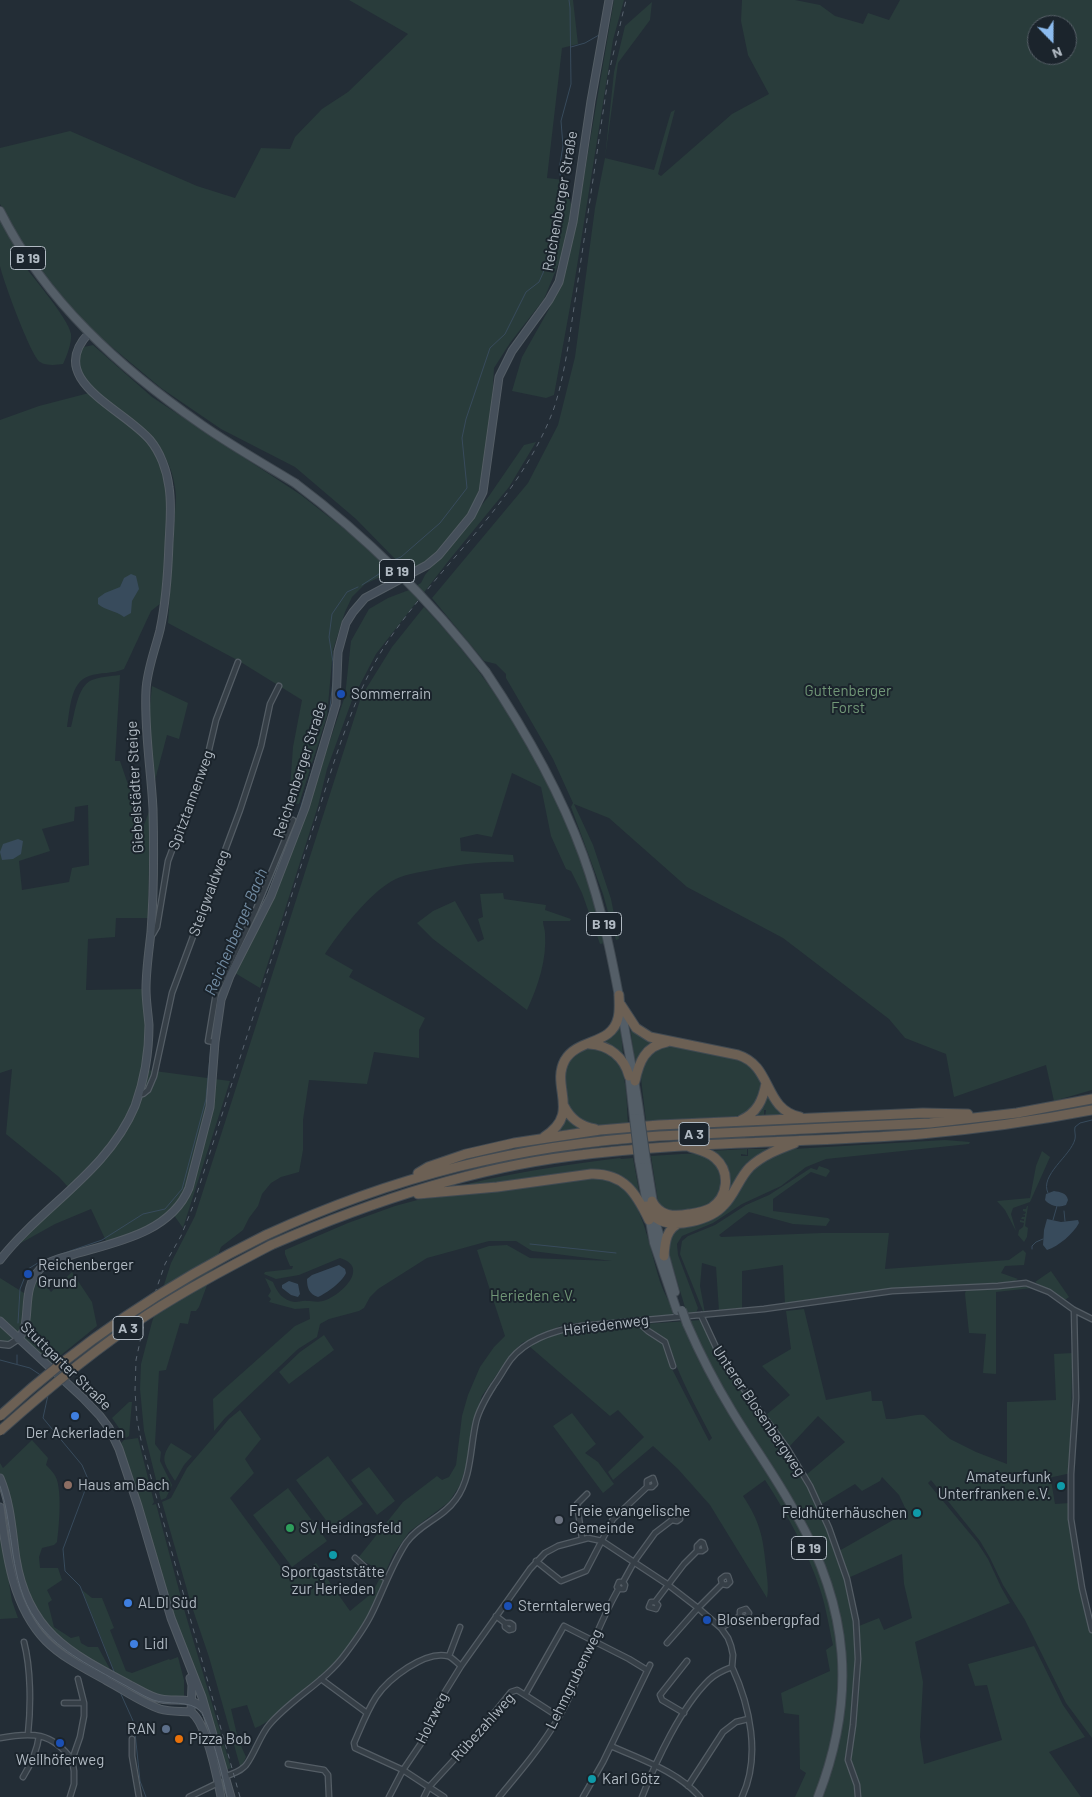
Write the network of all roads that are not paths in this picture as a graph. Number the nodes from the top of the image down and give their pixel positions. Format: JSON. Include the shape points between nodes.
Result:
{"nodes":[{"id":1,"x":608,"y":0,"type":"edge"},
{"id":2,"x":0,"y":211,"type":"edge"},
{"id":3,"x":89,"y":333,"type":"junction"},
{"id":4,"x":238,"y":662,"type":"dead end"},
{"id":5,"x":279,"y":686,"type":"dead end"},
{"id":6,"x":293,"y":820,"type":"dead end"},
{"id":7,"x":259,"y":911,"type":"junction"},
{"id":8,"x":150,"y":939,"type":"junction"},
{"id":9,"x":619,"y":995,"type":"junction"},
{"id":10,"x":621,"y":1005,"type":"junction"},
{"id":11,"x":669,"y":1042,"type":"junction"},
{"id":12,"x":586,"y":1044,"type":"junction"},
{"id":13,"x":632,"y":1079,"type":"junction"},
{"id":14,"x":766,"y":1083,"type":"junction"},
{"id":15,"x":139,"y":1094,"type":"junction"},
{"id":16,"x":1092,"y":1100,"type":"edge"},
{"id":17,"x":564,"y":1106,"type":"junction"},
{"id":18,"x":1092,"y":1110,"type":"edge"},
{"id":19,"x":994,"y":1116,"type":"junction"},
{"id":20,"x":810,"y":1119,"type":"junction"},
{"id":21,"x":736,"y":1122,"type":"junction"},
{"id":22,"x":600,"y":1130,"type":"junction"},
{"id":23,"x":540,"y":1139,"type":"junction"},
{"id":24,"x":802,"y":1140,"type":"junction"},
{"id":25,"x":685,"y":1146,"type":"junction"},
{"id":26,"x":399,"y":1183,"type":"junction"},
{"id":27,"x":402,"y":1195,"type":"junction"},
{"id":28,"x":649,"y":1204,"type":"junction"},
{"id":29,"x":652,"y":1219,"type":"junction"},
{"id":30,"x":679,"y":1219,"type":"junction"},
{"id":31,"x":664,"y":1256,"type":"junction"},
{"id":32,"x":0,"y":1260,"type":"edge"},
{"id":33,"x":1074,"y":1310,"type":"junction"},
{"id":34,"x":679,"y":1311,"type":"junction"},
{"id":35,"x":701,"y":1315,"type":"junction"},
{"id":36,"x":1092,"y":1319,"type":"edge"},
{"id":37,"x":0,"y":1321,"type":"edge"},
{"id":38,"x":638,"y":1321,"type":"junction"},
{"id":39,"x":685,"y":1324,"type":"junction"},
{"id":40,"x":18,"y":1340,"type":"junction"},
{"id":41,"x":0,"y":1344,"type":"edge"},
{"id":42,"x":672,"y":1366,"type":"dead end"},
{"id":43,"x":0,"y":1416,"type":"edge"},
{"id":44,"x":0,"y":1431,"type":"edge"},
{"id":45,"x":0,"y":1478,"type":"edge"},
{"id":46,"x":647,"y":1487,"type":"dead end"},
{"id":47,"x":587,"y":1494,"type":"dead end"},
{"id":48,"x":0,"y":1507,"type":"edge"},
{"id":49,"x":672,"y":1520,"type":"dead end"},
{"id":50,"x":582,"y":1539,"type":"junction"},
{"id":51,"x":602,"y":1541,"type":"junction"},
{"id":52,"x":698,"y":1550,"type":"dead end"},
{"id":53,"x":354,"y":1558,"type":"dead end"},
{"id":54,"x":536,"y":1561,"type":"junction"},
{"id":55,"x":634,"y":1562,"type":"junction"},
{"id":56,"x":387,"y":1579,"type":"junction"},
{"id":57,"x":667,"y":1584,"type":"junction"},
{"id":58,"x":722,"y":1584,"type":"dead end"},
{"id":59,"x":655,"y":1602,"type":"dead end"},
{"id":60,"x":698,"y":1608,"type":"junction"},
{"id":61,"x":496,"y":1616,"type":"junction"},
{"id":62,"x":740,"y":1616,"type":"dead end"},
{"id":63,"x":505,"y":1623,"type":"dead end"},
{"id":64,"x":460,"y":1627,"type":"dead end"},
{"id":65,"x":721,"y":1628,"type":"junction"},
{"id":66,"x":1092,"y":1630,"type":"edge"},
{"id":67,"x":594,"y":1640,"type":"junction"},
{"id":68,"x":24,"y":1642,"type":"dead end"},
{"id":69,"x":668,"y":1642,"type":"dead end"},
{"id":70,"x":450,"y":1656,"type":"junction"},
{"id":71,"x":186,"y":1659,"type":"junction"},
{"id":72,"x":687,"y":1661,"type":"dead end"},
{"id":73,"x":650,"y":1665,"type":"dead end"},
{"id":74,"x":461,"y":1666,"type":"junction"},
{"id":75,"x":732,"y":1667,"type":"junction"},
{"id":76,"x":647,"y":1670,"type":"junction"},
{"id":77,"x":78,"y":1679,"type":"dead end"},
{"id":78,"x":321,"y":1679,"type":"junction"},
{"id":79,"x":197,"y":1688,"type":"junction"},
{"id":80,"x":525,"y":1696,"type":"junction"},
{"id":81,"x":193,"y":1701,"type":"junction"},
{"id":82,"x":64,"y":1703,"type":"dead end"},
{"id":83,"x":84,"y":1703,"type":"junction"},
{"id":84,"x":206,"y":1711,"type":"junction"},
{"id":85,"x":191,"y":1712,"type":"junction"},
{"id":86,"x":367,"y":1713,"type":"junction"},
{"id":87,"x":684,"y":1713,"type":"junction"},
{"id":88,"x":559,"y":1717,"type":"junction"},
{"id":89,"x":748,"y":1719,"type":"junction"},
{"id":90,"x":28,"y":1734,"type":"junction"},
{"id":91,"x":39,"y":1736,"type":"junction"},
{"id":92,"x":0,"y":1738,"type":"edge"},
{"id":93,"x":132,"y":1738,"type":"dead end"},
{"id":94,"x":611,"y":1746,"type":"junction"},
{"id":95,"x":72,"y":1760,"type":"junction"},
{"id":96,"x":288,"y":1764,"type":"dead end"},
{"id":97,"x":655,"y":1766,"type":"junction"},
{"id":98,"x":403,"y":1770,"type":"junction"},
{"id":99,"x":225,"y":1776,"type":"junction"},
{"id":100,"x":23,"y":1778,"type":"dead end"},
{"id":101,"x":217,"y":1781,"type":"junction"},
{"id":102,"x":688,"y":1786,"type":"junction"},
{"id":103,"x":429,"y":1787,"type":"junction"},
{"id":104,"x":197,"y":1795,"type":"edge"},
{"id":105,"x":70,"y":1797,"type":"edge"},
{"id":106,"x":139,"y":1797,"type":"edge"},
{"id":107,"x":189,"y":1797,"type":"edge"},
{"id":108,"x":221,"y":1797,"type":"edge"},
{"id":109,"x":231,"y":1797,"type":"edge"},
{"id":110,"x":329,"y":1797,"type":"edge"},
{"id":111,"x":389,"y":1797,"type":"edge"},
{"id":112,"x":424,"y":1797,"type":"edge"},
{"id":113,"x":444,"y":1797,"type":"edge"},
{"id":114,"x":498,"y":1797,"type":"edge"},
{"id":115,"x":583,"y":1797,"type":"edge"},
{"id":116,"x":642,"y":1797,"type":"edge"},
{"id":117,"x":700,"y":1797,"type":"edge"},
{"id":118,"x":742,"y":1797,"type":"edge"},
{"id":119,"x":813,"y":1797,"type":"edge"},
{"id":120,"x":818,"y":1797,"type":"edge"},
{"id":121,"x":858,"y":1797,"type":"edge"}],
"edges":[{"from":1,"to":7,"type":"main road","name":"Reichenberger Straße","via":[[566,258],[559,282],[549,300],[512,351],[499,377],[483,492],[471,516],[439,555],[427,565],[365,598],[346,623],[338,652],[336,704],[304,808]]},
{"from":2,"to":3,"type":"main road","number":"B 19","via":[[44,282]]},
{"from":3,"to":8,"type":"main road","name":"Giebelstädter Steige","via":[[76,351],[74,361],[80,378],[91,391],[134,423],[151,442],[164,465],[169,486],[171,509],[164,605],[146,687],[145,724],[152,807]]},
{"from":3,"to":9,"type":"main road","number":"B 19","bridge":true,"via":[[166,399],[295,483],[337,515],[448,624],[513,712],[570,823],[601,911]]},
{"from":4,"to":8,"type":"street","name":"Spitztannenweg","via":[[168,861],[156,927]]},
{"from":5,"to":15,"type":"street","name":"Steigwaldweg","via":[[270,704],[261,746],[240,810],[172,993],[154,1076],[148,1090]]},
{"from":6,"to":7,"type":"street","name":"Reichenberger Straße"},
{"from":7,"to":40,"type":"main road","name":"Reichenberger Straße","via":[[221,1000],[213,1041],[210,1107],[184,1200],[162,1222],[137,1235],[55,1260],[41,1269],[29,1287],[25,1330]]},
{"from":8,"to":15,"type":"main road","name":"Giebelstädter Steige","via":[[146,984],[148,1045]]},
{"from":9,"to":10,"type":"main road","number":"B 19"},
{"from":9,"to":12,"type":"highway","via":[[618,1019],[613,1029],[603,1038]]},
{"from":10,"to":11,"type":"highway","number":"B 19","via":[[639,1031]]},
{"from":10,"to":13,"type":"main road","number":"B 19"},
{"from":11,"to":13,"type":"highway","via":[[645,1054]]},
{"from":11,"to":14,"type":"highway","via":[[742,1056],[758,1068]]},
{"from":12,"to":13,"type":"highway","number":"B 19","via":[[612,1051]]},
{"from":12,"to":17,"type":"highway","via":[[570,1053],[562,1067]]},
{"from":13,"to":28,"type":"main road","number":"B 19","bridge":true},
{"from":14,"to":20,"type":"highway","via":[[774,1100],[783,1109],[792,1115]]},
{"from":14,"to":21,"type":"highway","via":[[758,1106],[749,1116]]},
{"from":15,"to":32,"type":"main road","name":"Giebelstädter Steige","via":[[132,1112],[104,1156],[37,1219]]},
{"from":16,"to":19,"type":"highway","number":"A 3"},
{"from":17,"to":22,"type":"highway","via":[[577,1122]]},
{"from":17,"to":23,"type":"highway","via":[[556,1126]]},
{"from":18,"to":24,"type":"highway","number":"A 3","via":[[972,1129]]},
{"from":19,"to":20,"type":"highway","via":[[923,1113]]},
{"from":19,"to":26,"type":"highway","number":"A 3","via":[[930,1123],[594,1141],[500,1156]]},
{"from":20,"to":21,"type":"highway","number":"A 3"},
{"from":21,"to":22,"type":"highway","number":"A 3"},
{"from":22,"to":23,"type":"highway","number":"A 3"},
{"from":23,"to":26,"type":"highway","number":"A 3","via":[[466,1154],[428,1167]]},
{"from":24,"to":25,"type":"highway","number":"A 3"},
{"from":24,"to":30,"type":"highway","number":"A 3","via":[[755,1162],[717,1212],[702,1219]]},
{"from":25,"to":27,"type":"highway","number":"A 3","via":[[538,1161]]},
{"from":25,"to":30,"type":"highway","via":[[706,1152],[716,1159],[726,1185],[721,1198],[712,1207]]},
{"from":26,"to":43,"type":"highway","number":"A 3","bridge":true,"via":[[266,1235],[192,1274],[108,1327]]},
{"from":27,"to":29,"type":"highway","via":[[602,1174],[630,1188]]},
{"from":27,"to":44,"type":"highway","number":"A 3","bridge":true,"via":[[317,1225],[225,1269],[147,1315],[68,1372]]},
{"from":28,"to":29,"type":"highway"},
{"from":28,"to":30,"type":"highway"},
{"from":29,"to":30,"type":"highway","number":"A 3","via":[[669,1223]]},
{"from":29,"to":31,"type":"main road","number":"B 19"},
{"from":29,"to":34,"type":"main road","number":"B 19","via":[[654,1243]]},
{"from":30,"to":31,"type":"highway","via":[[668,1233]]},
{"from":31,"to":34,"type":"main road","number":"B 19"},
{"from":33,"to":35,"type":"street","name":"Heriedenweg","via":[[1030,1283],[892,1291]]},
{"from":33,"to":36,"type":"street"},
{"from":33,"to":66,"type":"street","via":[[1076,1398],[1071,1519]]},
{"from":34,"to":39,"type":"main road","number":"B 19"},
{"from":35,"to":38,"type":"street","name":"Heriedenweg"},
{"from":35,"to":121,"type":"street","name":"Unterer Blosenbergweg","via":[[721,1358],[787,1448],[810,1486],[847,1579],[856,1621],[858,1659],[848,1760]]},
{"from":37,"to":40,"type":"main road","name":"Stuttgarter Straße"},
{"from":38,"to":42,"type":"street","via":[[665,1342]]},
{"from":38,"to":56,"type":"street","name":"Heriedenweg","via":[[564,1329],[528,1344],[512,1359],[487,1397],[477,1420],[470,1463],[456,1499],[416,1531]]},
{"from":39,"to":119,"type":"main road","number":"B 19","via":[[722,1402],[800,1530],[828,1598],[838,1658],[838,1701],[829,1750]]},
{"from":39,"to":120,"type":"main road","number":"B 19","via":[[722,1393],[804,1528],[832,1596],[842,1657],[842,1702],[834,1751]]},
{"from":40,"to":41,"type":"street","via":[[9,1345]]},
{"from":40,"to":71,"type":"main road","name":"Stuttgarter Straße","via":[[83,1398],[109,1428],[128,1474]]},
{"from":45,"to":81,"type":"main road","via":[[8,1502],[22,1585],[44,1628],[66,1648],[154,1697]]},
{"from":46,"to":51,"type":"street","via":[[613,1519]]},
{"from":47,"to":50,"type":"street","via":[[577,1504]]},
{"from":48,"to":85,"type":"main road","via":[[15,1587],[38,1632],[61,1653],[127,1692],[159,1708]]},
{"from":49,"to":55,"type":"street","via":[[655,1533]]},
{"from":50,"to":51,"type":"street"},
{"from":50,"to":54,"type":"street","via":[[555,1548]]},
{"from":51,"to":54,"type":"street","via":[[586,1571],[561,1581]]},
{"from":51,"to":55,"type":"street"},
{"from":52,"to":57,"type":"street"},
{"from":53,"to":56,"type":"street"},
{"from":54,"to":61,"type":"street"},
{"from":55,"to":57,"type":"street"},
{"from":55,"to":67,"type":"street","name":"Lehmgrubenweg","via":[[623,1582],[618,1584]]},
{"from":56,"to":78,"type":"street","name":"Heriedenweg","via":[[360,1634]]},
{"from":57,"to":59,"type":"street"},
{"from":57,"to":60,"type":"street"},
{"from":58,"to":60,"type":"street"},
{"from":60,"to":65,"type":"street"},
{"from":60,"to":69,"type":"street"},
{"from":61,"to":63,"type":"street"},
{"from":61,"to":74,"type":"street"},
{"from":62,"to":65,"type":"street"},
{"from":64,"to":70,"type":"street"},
{"from":65,"to":75,"type":"street","via":[[731,1646]]},
{"from":67,"to":76,"type":"street"},
{"from":67,"to":80,"type":"street","name":"Rübezahlweg","via":[[564,1626]]},
{"from":67,"to":88,"type":"street","name":"Lehmgrubenweg"},
{"from":68,"to":90,"type":"street","via":[[31,1709]]},
{"from":70,"to":74,"type":"street"},
{"from":70,"to":86,"type":"street","via":[[432,1657],[406,1669],[384,1687]]},
{"from":71,"to":79,"type":"main road","name":"Stuttgarter Straße"},
{"from":71,"to":81,"type":"main road","name":"Stuttgarter Straße"},
{"from":72,"to":87,"type":"street","via":[[660,1695],[662,1700]]},
{"from":73,"to":76,"type":"street"},
{"from":74,"to":98,"type":"street","name":"Holzweg","via":[[440,1700],[426,1736]]},
{"from":75,"to":87,"type":"street","via":[[710,1679]]},
{"from":75,"to":89,"type":"street","via":[[743,1694]]},
{"from":76,"to":94,"type":"street"},
{"from":77,"to":83,"type":"street"},
{"from":78,"to":86,"type":"street"},
{"from":78,"to":99,"type":"street","name":"Heriedenweg","via":[[268,1726],[245,1767]]},
{"from":79,"to":81,"type":"main road","name":"Stuttgarter Straße","via":[[198,1695]]},
{"from":79,"to":84,"type":"main road","name":"Stuttgarter Straße"},
{"from":80,"to":88,"type":"street"},
{"from":80,"to":103,"type":"street","name":"Rübezahlweg","via":[[517,1690],[511,1692]]},
{"from":81,"to":84,"type":"main road"},
{"from":81,"to":85,"type":"main road","name":"Stuttgarter Straße"},
{"from":82,"to":83,"type":"street"},
{"from":83,"to":95,"type":"street","via":[[80,1737]]},
{"from":84,"to":99,"type":"main road","name":"Stuttgarter Straße"},
{"from":85,"to":101,"type":"main road","via":[[202,1726]]},
{"from":86,"to":98,"type":"street","via":[[354,1743],[355,1748]]},
{"from":87,"to":97,"type":"street"},
{"from":88,"to":114,"type":"street","name":"Lehmgrubenweg","via":[[518,1775]]},
{"from":89,"to":102,"type":"street","via":[[736,1722],[724,1732]]},
{"from":89,"to":118,"type":"street","via":[[751,1769]]},
{"from":90,"to":91,"type":"street"},
{"from":90,"to":92,"type":"street"},
{"from":91,"to":95,"type":"street","via":[[52,1740]]},
{"from":91,"to":100,"type":"street","via":[[32,1763]]},
{"from":93,"to":106,"type":"street"},
{"from":94,"to":97,"type":"street"},
{"from":94,"to":115,"type":"street"},
{"from":95,"to":105,"type":"street","via":[[74,1784]]},
{"from":96,"to":110,"type":"street","via":[[324,1770],[328,1775]]},
{"from":97,"to":102,"type":"street"},
{"from":97,"to":116,"type":"street"},
{"from":98,"to":103,"type":"street"},
{"from":98,"to":111,"type":"street","name":"Holzweg"},
{"from":99,"to":101,"type":"street","name":"Heriedenweg"},
{"from":99,"to":109,"type":"main road","name":"Stuttgarter Straße"},
{"from":101,"to":104,"type":"street","name":"Heriedenweg"},
{"from":101,"to":108,"type":"main road"},
{"from":102,"to":117,"type":"street"},
{"from":103,"to":112,"type":"street"},
{"from":103,"to":113,"type":"street"},
{"from":104,"to":107,"type":"street","name":"Heriedenweg"}]}
